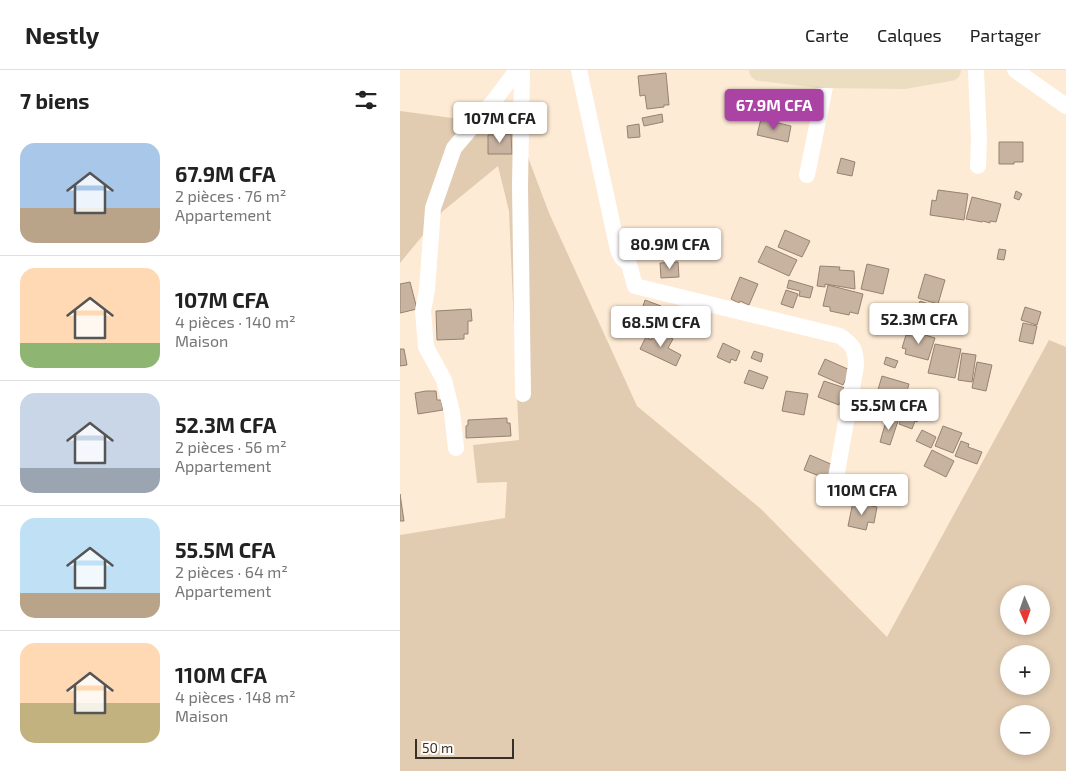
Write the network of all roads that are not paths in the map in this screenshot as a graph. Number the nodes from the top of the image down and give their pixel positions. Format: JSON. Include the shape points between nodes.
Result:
{"nodes":[{"id":1,"x":517,"y":70,"type":"edge"},
{"id":2,"x":522,"y":70,"type":"edge"},
{"id":3,"x":579,"y":70,"type":"edge"},
{"id":4,"x":760,"y":70,"type":"edge"},
{"id":5,"x":950,"y":70,"type":"edge"},
{"id":6,"x":976,"y":70,"type":"edge"},
{"id":7,"x":1015,"y":70,"type":"edge"},
{"id":8,"x":827,"y":77,"type":"junction"},
{"id":9,"x":1066,"y":106,"type":"edge"},
{"id":10,"x":978,"y":166,"type":"dead end"},
{"id":11,"x":807,"y":175,"type":"dead end"},
{"id":12,"x":523,"y":394,"type":"dead end"},
{"id":13,"x":456,"y":448,"type":"dead end"},
{"id":14,"x":835,"y":483,"type":"dead end"}],
"edges":[{"from":1,"to":13,"type":"street","via":[[454,148],[433,208],[423,311],[426,347],[444,380]]},
{"from":2,"to":12,"type":"street"},
{"from":3,"to":14,"type":"street","via":[[618,250],[629,264],[634,286],[840,336],[850,344],[856,354],[856,366]]},
{"from":4,"to":8,"type":"street"},
{"from":5,"to":8,"type":"street","via":[[905,78]]},
{"from":6,"to":10,"type":"street"},
{"from":7,"to":9,"type":"street"},
{"from":8,"to":11,"type":"street"}]}
